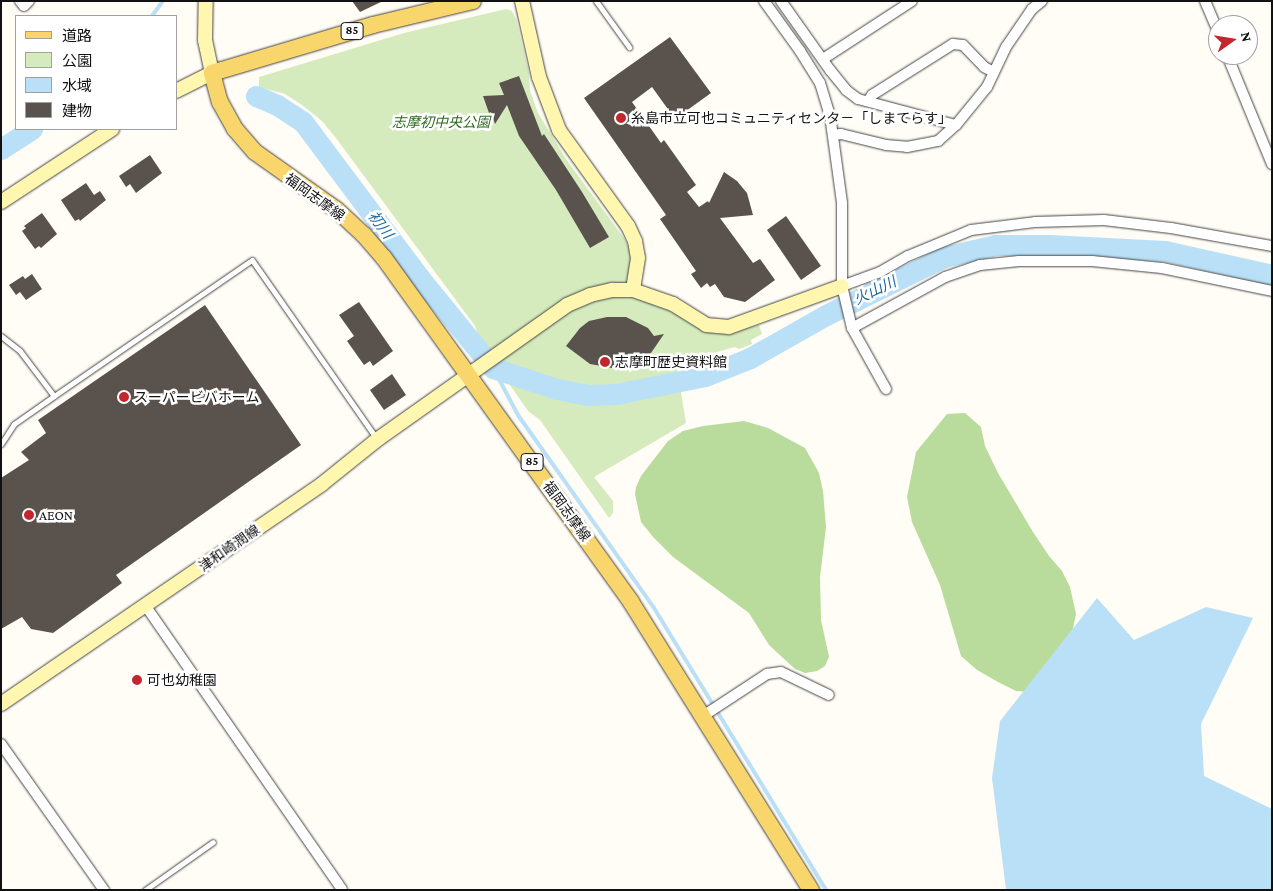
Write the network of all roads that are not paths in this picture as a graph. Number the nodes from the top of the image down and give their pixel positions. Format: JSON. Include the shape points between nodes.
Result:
{"nodes":[{"id":1,"x":20,"y":1,"type":"edge"},
{"id":2,"x":29,"y":1,"type":"edge"},
{"id":3,"x":206,"y":1,"type":"edge"},
{"id":4,"x":473,"y":1,"type":"edge"},
{"id":5,"x":522,"y":1,"type":"edge"},
{"id":6,"x":596,"y":1,"type":"edge"},
{"id":7,"x":764,"y":1,"type":"edge"},
{"id":8,"x":781,"y":1,"type":"edge"},
{"id":9,"x":912,"y":1,"type":"edge"},
{"id":10,"x":1042,"y":1,"type":"edge"},
{"id":11,"x":1205,"y":1,"type":"edge"},
{"id":12,"x":1211,"y":15,"type":"edge"},
{"id":13,"x":629,"y":47,"type":"dead end"},
{"id":14,"x":823,"y":59,"type":"junction"},
{"id":15,"x":1232,"y":65,"type":"edge"},
{"id":16,"x":994,"y":72,"type":"junction"},
{"id":17,"x":212,"y":73,"type":"junction"},
{"id":18,"x":178,"y":90,"type":"edge"},
{"id":19,"x":868,"y":102,"type":"junction"},
{"id":20,"x":956,"y":125,"type":"junction"},
{"id":21,"x":110,"y":130,"type":"edge"},
{"id":22,"x":833,"y":135,"type":"junction"},
{"id":23,"x":1272,"y":164,"type":"edge"},
{"id":24,"x":1,"y":202,"type":"edge"},
{"id":25,"x":1272,"y":246,"type":"edge"},
{"id":26,"x":842,"y":289,"type":"junction"},
{"id":27,"x":633,"y":290,"type":"junction"},
{"id":28,"x":1272,"y":291,"type":"edge"},
{"id":29,"x":850,"y":325,"type":"junction"},
{"id":30,"x":1,"y":336,"type":"edge"},
{"id":31,"x":469,"y":375,"type":"junction"},
{"id":32,"x":886,"y":389,"type":"dead end"},
{"id":33,"x":54,"y":396,"type":"junction"},
{"id":34,"x":378,"y":439,"type":"junction"},
{"id":35,"x":1,"y":444,"type":"edge"},
{"id":36,"x":146,"y":605,"type":"junction"},
{"id":37,"x":829,"y":695,"type":"dead end"},
{"id":38,"x":1,"y":704,"type":"edge"},
{"id":39,"x":706,"y":715,"type":"junction"},
{"id":40,"x":1,"y":744,"type":"edge"},
{"id":41,"x":213,"y":842,"type":"dead end"},
{"id":42,"x":104,"y":890,"type":"edge"},
{"id":43,"x":145,"y":890,"type":"edge"},
{"id":44,"x":342,"y":890,"type":"edge"},
{"id":45,"x":811,"y":890,"type":"edge"}],
"edges":[{"from":1,"to":2,"type":"street","via":[[24,6]]},
{"from":3,"to":17,"type":"main road","via":[[206,40]]},
{"from":4,"to":17,"type":"main road","number":"85","via":[[373,25]]},
{"from":5,"to":27,"type":"main road","via":[[539,77],[559,130],[628,226],[635,241],[638,258]]},
{"from":6,"to":13,"type":"lane"},
{"from":7,"to":22,"type":"street","via":[[820,84]]},
{"from":8,"to":14,"type":"street"},
{"from":9,"to":14,"type":"street"},
{"from":10,"to":16,"type":"street","via":[[1032,9],[1006,47]]},
{"from":11,"to":12,"type":"street"},
{"from":14,"to":19,"type":"street","via":[[846,90]]},
{"from":15,"to":23,"type":"street"},
{"from":16,"to":19,"type":"street","via":[[984,67],[963,45],[952,44],[872,95]]},
{"from":16,"to":20,"type":"street","via":[[987,87]]},
{"from":17,"to":18,"type":"main road"},
{"from":17,"to":31,"type":"main road","name":"福岡志摩線","number":"85","via":[[220,102],[236,129],[256,152],[336,210],[364,235]]},
{"from":19,"to":20,"type":"street"},
{"from":20,"to":22,"type":"street","via":[[938,141],[907,147]]},
{"from":21,"to":24,"type":"main road"},
{"from":22,"to":26,"type":"street","via":[[842,203]]},
{"from":25,"to":26,"type":"street","via":[[1104,220],[1035,222],[971,230],[908,256]]},
{"from":26,"to":27,"type":"main road","via":[[729,327],[706,325],[673,304]]},
{"from":26,"to":29,"type":"street"},
{"from":27,"to":31,"type":"main road","name":"津和崎潤線","via":[[590,295],[567,305]]},
{"from":28,"to":29,"type":"street","via":[[1162,268],[1092,261],[1019,261],[980,265],[945,277]]},
{"from":29,"to":32,"type":"street"},
{"from":30,"to":33,"type":"lane","via":[[20,351]]},
{"from":31,"to":34,"type":"main road","name":"津和崎潤線"},
{"from":31,"to":39,"type":"main road","name":"福岡志摩線","number":"85","via":[[631,602]]},
{"from":33,"to":34,"type":"lane","via":[[252,260]]},
{"from":33,"to":35,"type":"lane","via":[[14,424]]},
{"from":34,"to":36,"type":"main road","name":"津和崎潤線","via":[[322,484]]},
{"from":36,"to":38,"type":"main road","name":"津和崎潤線"},
{"from":36,"to":44,"type":"street"},
{"from":37,"to":39,"type":"street","via":[[781,672],[767,674]]},
{"from":39,"to":45,"type":"main road","name":"福岡志摩線","number":"85"},
{"from":40,"to":42,"type":"street"},
{"from":41,"to":43,"type":"lane"}]}
